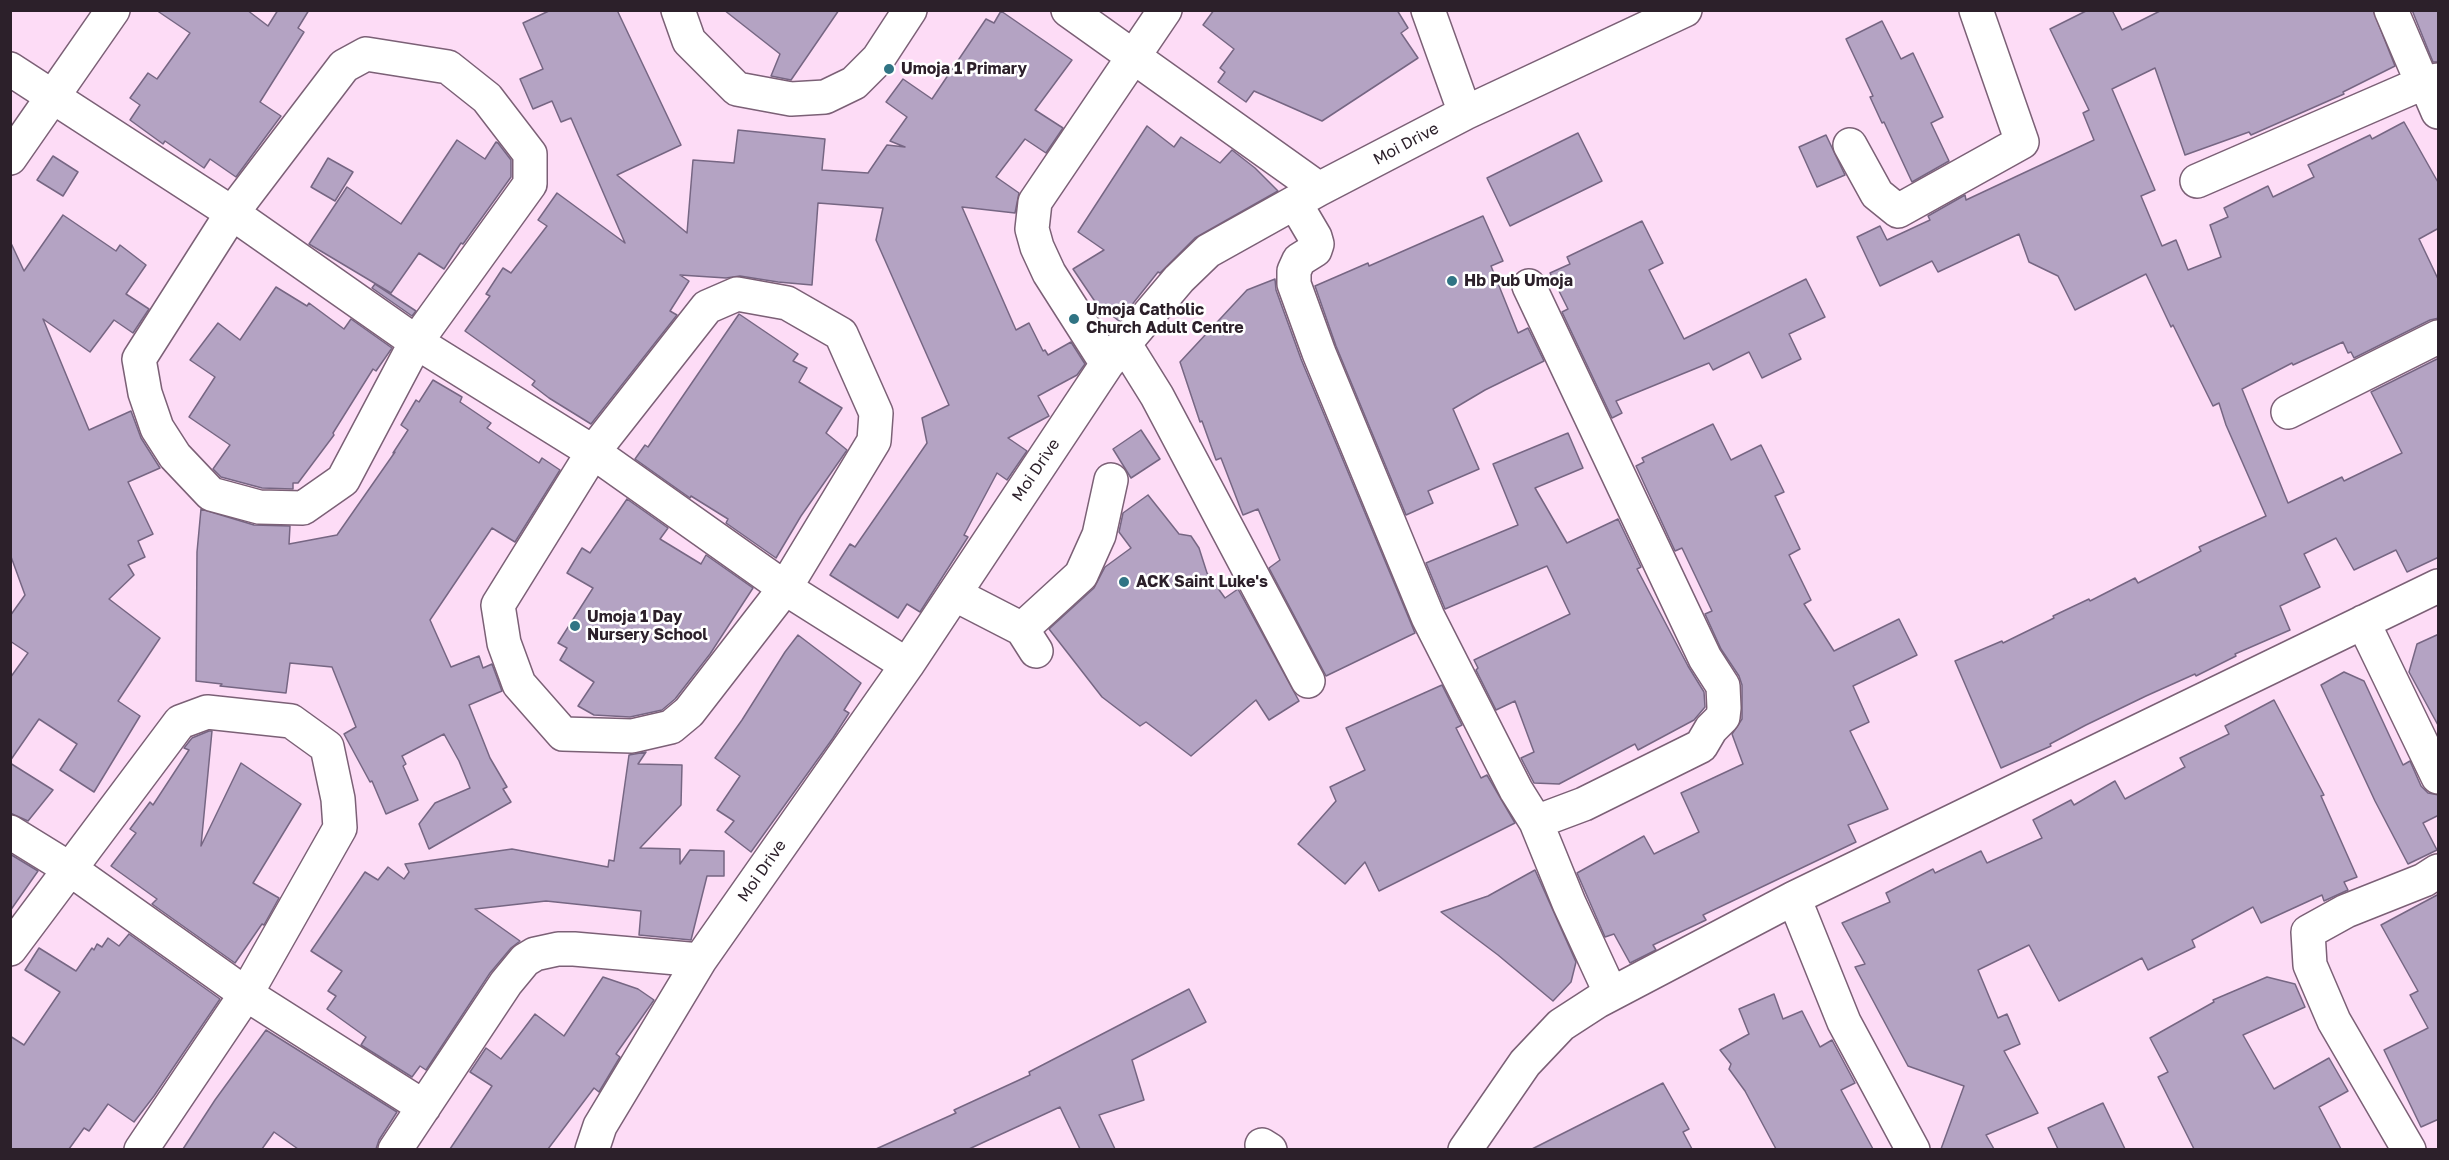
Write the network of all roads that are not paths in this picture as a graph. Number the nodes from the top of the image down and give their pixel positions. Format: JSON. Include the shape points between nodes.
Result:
{"nodes":[{"id":1,"x":113,"y":10,"type":"edge"},
{"id":2,"x":678,"y":10,"type":"edge"},
{"id":3,"x":910,"y":10,"type":"edge"},
{"id":4,"x":1068,"y":10,"type":"edge"},
{"id":5,"x":1165,"y":10,"type":"edge"},
{"id":6,"x":1428,"y":10,"type":"edge"},
{"id":7,"x":1976,"y":10,"type":"edge"},
{"id":8,"x":2391,"y":10,"type":"edge"},
{"id":9,"x":1666,"y":15,"type":"edge"},
{"id":10,"x":1133,"y":56,"type":"junction"},
{"id":11,"x":10,"y":69,"type":"edge"},
{"id":12,"x":2432,"y":81,"type":"edge"},
{"id":13,"x":55,"y":96,"type":"junction"},
{"id":14,"x":2439,"y":112,"type":"edge"},
{"id":15,"x":1464,"y":113,"type":"junction"},
{"id":16,"x":1850,"y":145,"type":"dead end"},
{"id":17,"x":10,"y":158,"type":"edge"},
{"id":18,"x":2197,"y":181,"type":"dead end"},
{"id":19,"x":1307,"y":196,"type":"junction"},
{"id":20,"x":232,"y":213,"type":"junction"},
{"id":21,"x":1529,"y":286,"type":"dead end"},
{"id":22,"x":2439,"y":337,"type":"edge"},
{"id":23,"x":417,"y":342,"type":"junction"},
{"id":24,"x":1115,"y":353,"type":"junction"},
{"id":25,"x":2288,"y":412,"type":"dead end"},
{"id":26,"x":593,"y":452,"type":"junction"},
{"id":27,"x":1111,"y":480,"type":"dead end"},
{"id":28,"x":2439,"y":586,"type":"edge"},
{"id":29,"x":785,"y":588,"type":"junction"},
{"id":30,"x":954,"y":594,"type":"junction"},
{"id":31,"x":2363,"y":622,"type":"junction"},
{"id":32,"x":907,"y":665,"type":"junction"},
{"id":33,"x":1308,"y":681,"type":"dead end"},
{"id":34,"x":2439,"y":777,"type":"edge"},
{"id":35,"x":1536,"y":822,"type":"junction"},
{"id":36,"x":10,"y":832,"type":"edge"},
{"id":37,"x":70,"y":869,"type":"junction"},
{"id":38,"x":2439,"y":871,"type":"edge"},
{"id":39,"x":1794,"y":898,"type":"junction"},
{"id":40,"x":10,"y":949,"type":"edge"},
{"id":41,"x":700,"y":960,"type":"junction"},
{"id":42,"x":246,"y":994,"type":"junction"},
{"id":43,"x":1611,"y":994,"type":"junction"},
{"id":44,"x":424,"y":1107,"type":"junction"},
{"id":45,"x":141,"y":1149,"type":"edge"},
{"id":46,"x":394,"y":1149,"type":"edge"},
{"id":47,"x":592,"y":1149,"type":"edge"},
{"id":48,"x":1465,"y":1149,"type":"edge"},
{"id":49,"x":1913,"y":1149,"type":"edge"},
{"id":50,"x":2409,"y":1149,"type":"edge"}],
"edges":[{"from":1,"to":13,"type":"street"},
{"from":2,"to":3,"type":"street","via":[[689,41],[737,89],[791,99],[825,97],[854,83],[878,59]]},
{"from":4,"to":10,"type":"street"},
{"from":5,"to":10,"type":"street"},
{"from":6,"to":15,"type":"street"},
{"from":7,"to":16,"type":"street","via":[[2022,142],[1898,211],[1877,194]]},
{"from":8,"to":12,"type":"street","via":[[2420,78]]},
{"from":9,"to":15,"type":"street","name":"Moi Drive"},
{"from":10,"to":19,"type":"street"},
{"from":10,"to":24,"type":"street","via":[[1035,202],[1032,229],[1049,273]]},
{"from":11,"to":13,"type":"street"},
{"from":12,"to":14,"type":"street"},
{"from":12,"to":18,"type":"street"},
{"from":13,"to":17,"type":"street"},
{"from":13,"to":20,"type":"street"},
{"from":15,"to":19,"type":"street","name":"Moi Drive"},
{"from":19,"to":24,"type":"street","name":"Moi Drive","via":[[1208,251]]},
{"from":19,"to":35,"type":"street","via":[[1317,244],[1315,250],[1299,260],[1294,284],[1319,353],[1428,618]]},
{"from":20,"to":23,"type":"street"},
{"from":20,"to":23,"type":"street","via":[[140,358],[145,393],[157,428],[175,456],[212,494],[259,507],[303,508],[343,480]]},
{"from":20,"to":23,"type":"street","via":[[344,66],[366,54],[448,67],[487,98],[530,153],[530,184]]},
{"from":21,"to":35,"type":"street","via":[[1705,658],[1723,686],[1724,708],[1723,717],[1701,746],[1584,804]]},
{"from":22,"to":25,"type":"street"},
{"from":23,"to":26,"type":"street"},
{"from":24,"to":30,"type":"street","name":"Moi Drive"},
{"from":24,"to":33,"type":"street","via":[[1157,396]]},
{"from":26,"to":29,"type":"street"},
{"from":26,"to":29,"type":"street","via":[[707,307],[737,294],[787,303],[841,334],[876,413],[874,441]]},
{"from":26,"to":29,"type":"street","via":[[498,605],[504,643],[519,684],[563,734],[632,736],[670,727],[689,712]]},
{"from":27,"to":30,"type":"street","via":[[1099,535],[1081,575],[1029,640]]},
{"from":28,"to":31,"type":"street"},
{"from":29,"to":32,"type":"street"},
{"from":30,"to":32,"type":"street","name":"Moi Drive"},
{"from":31,"to":34,"type":"street"},
{"from":31,"to":39,"type":"street"},
{"from":32,"to":41,"type":"street","name":"Moi Drive"},
{"from":35,"to":43,"type":"street"},
{"from":36,"to":37,"type":"street"},
{"from":37,"to":40,"type":"street"},
{"from":37,"to":42,"type":"street"},
{"from":37,"to":42,"type":"street","via":[[180,722],[207,712],[291,721],[327,747],[340,828]]},
{"from":38,"to":50,"type":"street","via":[[2308,932],[2310,965],[2334,1021]]},
{"from":39,"to":43,"type":"street"},
{"from":39,"to":49,"type":"street","via":[[1844,1022]]},
{"from":41,"to":44,"type":"street","via":[[574,949],[535,954],[525,960],[506,984]]},
{"from":41,"to":47,"type":"street","name":"Moi Drive","via":[[600,1126]]},
{"from":42,"to":44,"type":"street"},
{"from":42,"to":45,"type":"street"},
{"from":43,"to":48,"type":"street","via":[[1562,1025],[1525,1063]]},
{"from":44,"to":46,"type":"street"}]}
